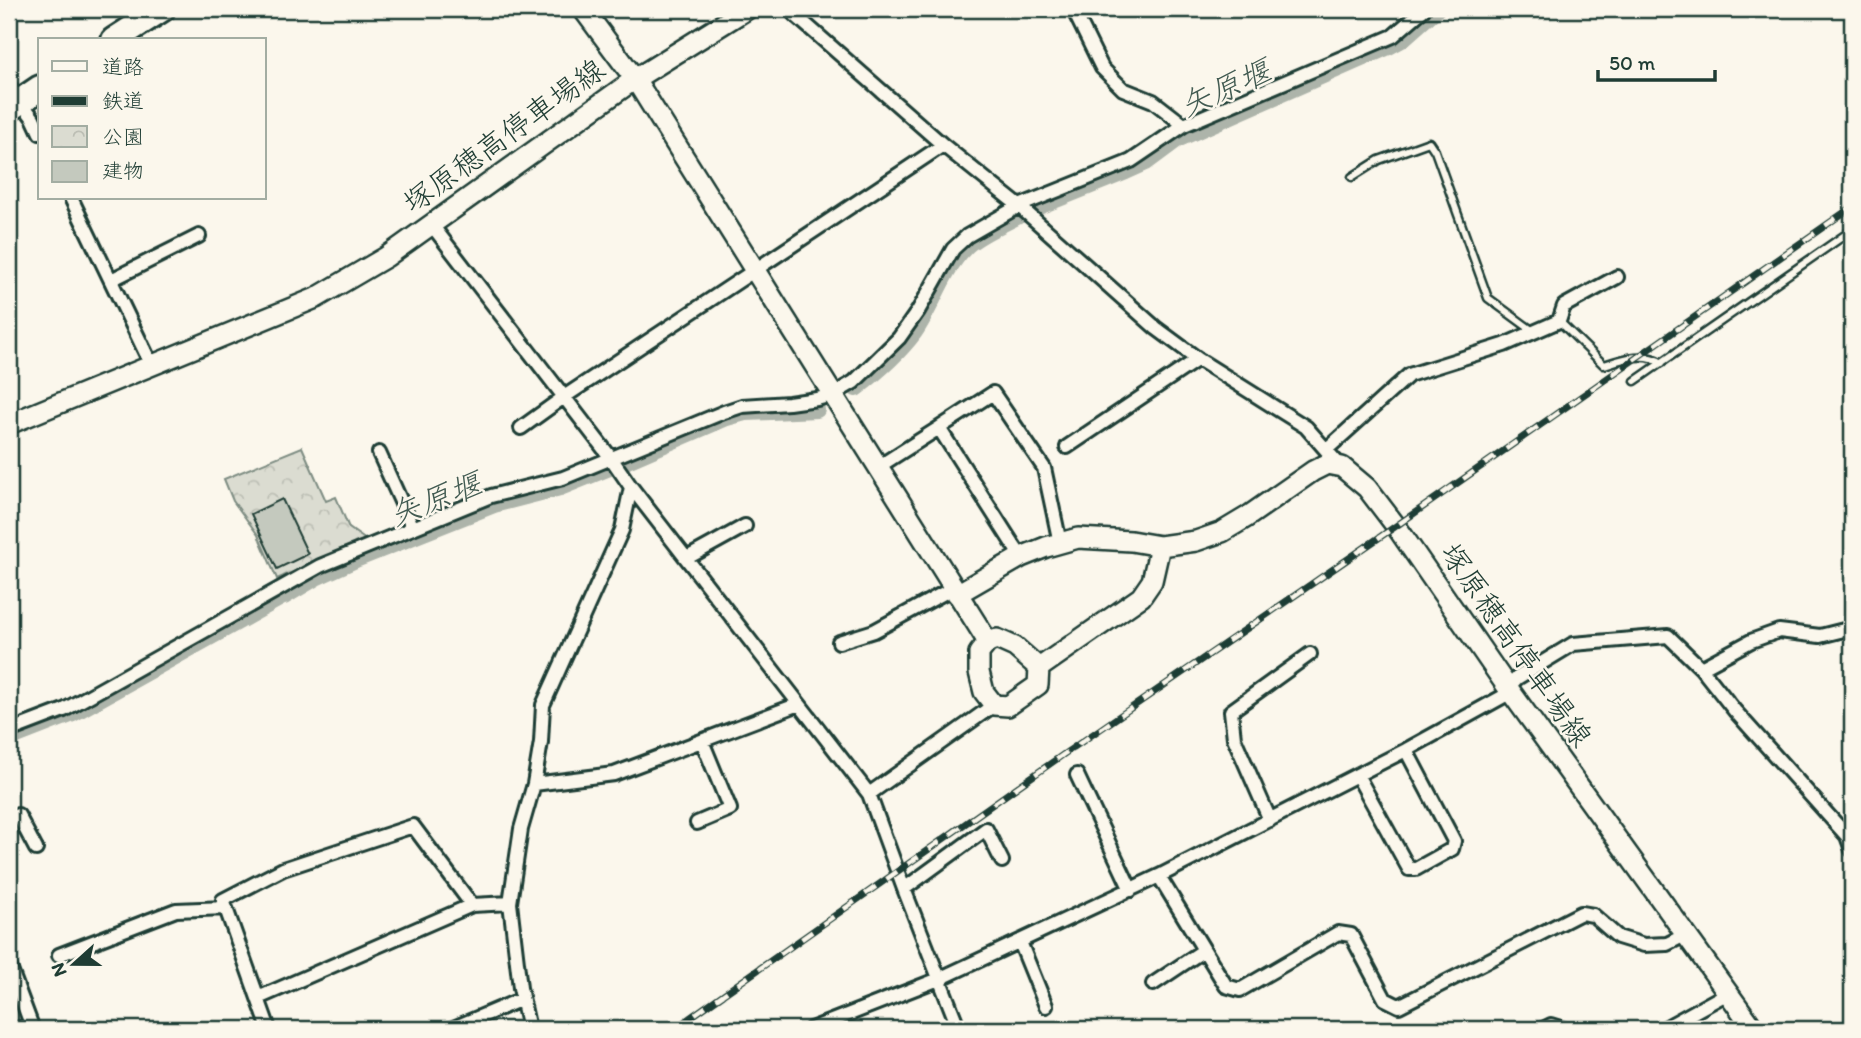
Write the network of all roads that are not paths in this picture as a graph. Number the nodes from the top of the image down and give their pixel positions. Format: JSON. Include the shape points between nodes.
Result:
{"nodes":[{"id":1,"x":162,"y":9,"type":"edge"},
{"id":2,"x":583,"y":9,"type":"edge"},
{"id":3,"x":747,"y":9,"type":"edge"},
{"id":4,"x":790,"y":9,"type":"edge"},
{"id":5,"x":1073,"y":9,"type":"edge"},
{"id":6,"x":1423,"y":9,"type":"edge"},
{"id":7,"x":117,"y":38,"type":"edge"},
{"id":8,"x":635,"y":79,"type":"junction"},
{"id":9,"x":38,"y":89,"type":"edge"},
{"id":10,"x":12,"y":99,"type":"edge"},
{"id":11,"x":1184,"y":125,"type":"junction"},
{"id":12,"x":38,"y":129,"type":"edge"},
{"id":13,"x":943,"y":145,"type":"junction"},
{"id":14,"x":1352,"y":177,"type":"dead end"},
{"id":15,"x":72,"y":200,"type":"edge"},
{"id":16,"x":1019,"y":206,"type":"junction"},
{"id":17,"x":431,"y":224,"type":"junction"},
{"id":18,"x":1852,"y":230,"type":"edge"},
{"id":19,"x":199,"y":236,"type":"dead end"},
{"id":20,"x":755,"y":271,"type":"junction"},
{"id":21,"x":1617,"y":277,"type":"dead end"},
{"id":22,"x":111,"y":280,"type":"junction"},
{"id":23,"x":1559,"y":321,"type":"junction"},
{"id":24,"x":1533,"y":331,"type":"junction"},
{"id":25,"x":1198,"y":359,"type":"junction"},
{"id":26,"x":1662,"y":363,"type":"junction"},
{"id":27,"x":152,"y":366,"type":"junction"},
{"id":28,"x":1634,"y":381,"type":"dead end"},
{"id":29,"x":832,"y":395,"type":"junction"},
{"id":30,"x":564,"y":397,"type":"junction"},
{"id":31,"x":9,"y":424,"type":"edge"},
{"id":32,"x":521,"y":428,"type":"dead end"},
{"id":33,"x":939,"y":428,"type":"junction"},
{"id":34,"x":1067,"y":447,"type":"dead end"},
{"id":35,"x":1327,"y":449,"type":"junction"},
{"id":36,"x":380,"y":453,"type":"dead end"},
{"id":37,"x":611,"y":458,"type":"junction"},
{"id":38,"x":878,"y":467,"type":"junction"},
{"id":39,"x":1342,"y":467,"type":"junction"},
{"id":40,"x":631,"y":487,"type":"junction"},
{"id":41,"x":745,"y":526,"type":"dead end"},
{"id":42,"x":413,"y":528,"type":"junction"},
{"id":43,"x":1060,"y":543,"type":"junction"},
{"id":44,"x":1160,"y":546,"type":"junction"},
{"id":45,"x":1021,"y":557,"type":"junction"},
{"id":46,"x":687,"y":558,"type":"junction"},
{"id":47,"x":955,"y":592,"type":"junction"},
{"id":48,"x":1852,"y":628,"type":"edge"},
{"id":49,"x":839,"y":642,"type":"dead end"},
{"id":50,"x":988,"y":642,"type":"junction"},
{"id":51,"x":1310,"y":654,"type":"dead end"},
{"id":52,"x":1039,"y":668,"type":"junction"},
{"id":53,"x":1701,"y":668,"type":"junction"},
{"id":54,"x":1508,"y":688,"type":"junction"},
{"id":55,"x":799,"y":704,"type":"junction"},
{"id":56,"x":994,"y":705,"type":"junction"},
{"id":57,"x":9,"y":731,"type":"edge"},
{"id":58,"x":702,"y":741,"type":"junction"},
{"id":59,"x":1406,"y":750,"type":"junction"},
{"id":60,"x":1077,"y":775,"type":"dead end"},
{"id":61,"x":1357,"y":775,"type":"junction"},
{"id":62,"x":534,"y":784,"type":"junction"},
{"id":63,"x":869,"y":794,"type":"junction"},
{"id":64,"x":9,"y":819,"type":"edge"},
{"id":65,"x":1270,"y":820,"type":"junction"},
{"id":66,"x":697,"y":823,"type":"dead end"},
{"id":67,"x":37,"y":849,"type":"dead end"},
{"id":68,"x":1852,"y":850,"type":"edge"},
{"id":69,"x":1003,"y":861,"type":"dead end"},
{"id":70,"x":1160,"y":876,"type":"junction"},
{"id":71,"x":904,"y":889,"type":"junction"},
{"id":72,"x":1131,"y":890,"type":"junction"},
{"id":73,"x":510,"y":903,"type":"junction"},
{"id":74,"x":472,"y":905,"type":"junction"},
{"id":75,"x":226,"y":908,"type":"junction"},
{"id":76,"x":1685,"y":935,"type":"junction"},
{"id":77,"x":1020,"y":942,"type":"junction"},
{"id":78,"x":1205,"y":950,"type":"junction"},
{"id":79,"x":59,"y":955,"type":"dead end"},
{"id":80,"x":9,"y":965,"type":"edge"},
{"id":81,"x":939,"y":979,"type":"junction"},
{"id":82,"x":1153,"y":984,"type":"dead end"},
{"id":83,"x":1728,"y":993,"type":"junction"},
{"id":84,"x":258,"y":998,"type":"junction"},
{"id":85,"x":522,"y":999,"type":"junction"},
{"id":86,"x":1046,"y":1006,"type":"dead end"},
{"id":87,"x":18,"y":1029,"type":"edge"},
{"id":88,"x":269,"y":1029,"type":"edge"},
{"id":89,"x":450,"y":1029,"type":"edge"},
{"id":90,"x":529,"y":1029,"type":"edge"},
{"id":91,"x":811,"y":1029,"type":"edge"},
{"id":92,"x":958,"y":1029,"type":"edge"},
{"id":93,"x":1543,"y":1029,"type":"edge"},
{"id":94,"x":1564,"y":1029,"type":"edge"},
{"id":95,"x":1663,"y":1029,"type":"edge"},
{"id":96,"x":1754,"y":1029,"type":"edge"}],
"edges":[{"from":1,"to":7,"type":"highway"},
{"from":2,"to":8,"type":"main road"},
{"from":3,"to":8,"type":"main road"},
{"from":4,"to":13,"type":"street"},
{"from":5,"to":11,"type":"street","via":[[1102,68],[1123,89],[1153,101]]},
{"from":6,"to":11,"type":"street","via":[[1393,36]]},
{"from":8,"to":17,"type":"main road","name":"塚原穂高停車場線"},
{"from":8,"to":20,"type":"main road","name":"塚原穂高停車場線"},
{"from":9,"to":10,"type":"highway"},
{"from":10,"to":12,"type":"street"},
{"from":11,"to":16,"type":"street","via":[[1131,161]]},
{"from":13,"to":16,"type":"street"},
{"from":13,"to":20,"type":"street"},
{"from":14,"to":24,"type":"lane","via":[[1379,160],[1429,142],[1488,298]]},
{"from":15,"to":22,"type":"street"},
{"from":16,"to":25,"type":"street","via":[[1156,328]]},
{"from":16,"to":29,"type":"street","via":[[953,249],[899,338],[854,382]]},
{"from":17,"to":27,"type":"main road","name":"塚原穂高停車場線","via":[[316,298]]},
{"from":17,"to":30,"type":"street"},
{"from":18,"to":26,"type":"lane"},
{"from":19,"to":22,"type":"street"},
{"from":20,"to":29,"type":"main road","name":"塚原穂高停車場線"},
{"from":20,"to":30,"type":"street"},
{"from":21,"to":23,"type":"street","via":[[1564,306]]},
{"from":22,"to":27,"type":"street"},
{"from":23,"to":24,"type":"street"},
{"from":23,"to":26,"type":"lane","via":[[1604,365],[1637,356]]},
{"from":24,"to":35,"type":"street","via":[[1409,375]]},
{"from":25,"to":34,"type":"street"},
{"from":25,"to":35,"type":"street","via":[[1306,427]]},
{"from":26,"to":28,"type":"lane"},
{"from":27,"to":31,"type":"main road","name":"塚原穂高停車場線"},
{"from":29,"to":37,"type":"street","via":[[742,406]]},
{"from":29,"to":38,"type":"main road","name":"塚原穂高停車場線"},
{"from":30,"to":32,"type":"street"},
{"from":30,"to":37,"type":"street"},
{"from":33,"to":38,"type":"street"},
{"from":33,"to":43,"type":"street","via":[[993,393],[1044,468]]},
{"from":33,"to":45,"type":"street"},
{"from":35,"to":39,"type":"street"},
{"from":36,"to":42,"type":"street"},
{"from":37,"to":40,"type":"street"},
{"from":37,"to":42,"type":"street","via":[[553,481],[491,496]]},
{"from":38,"to":47,"type":"main road","name":"塚原穂高停車場線"},
{"from":39,"to":44,"type":"main road","via":[[1327,464],[1313,471],[1222,532]]},
{"from":39,"to":54,"type":"main road","name":"塚原穂高停車場線","via":[[1367,488],[1396,526]]},
{"from":40,"to":46,"type":"street"},
{"from":40,"to":62,"type":"street","via":[[622,530],[543,705]]},
{"from":41,"to":46,"type":"street"},
{"from":42,"to":57,"type":"street","via":[[320,566],[64,710]]},
{"from":43,"to":44,"type":"main road","via":[[1078,538]]},
{"from":43,"to":45,"type":"main road"},
{"from":44,"to":52,"type":"main road","via":[[1152,581],[1142,597]]},
{"from":45,"to":47,"type":"main road"},
{"from":46,"to":55,"type":"street"},
{"from":47,"to":49,"type":"street","via":[[874,631]]},
{"from":47,"to":50,"type":"main road","name":"塚原穂高停車場線"},
{"from":48,"to":53,"type":"street","via":[[1820,636],[1779,631]]},
{"from":50,"to":52,"type":"main road","via":[[997,639],[1015,647]]},
{"from":50,"to":56,"type":"main road","via":[[979,653],[979,672],[984,692]]},
{"from":51,"to":65,"type":"street","via":[[1231,711],[1234,738]]},
{"from":52,"to":56,"type":"main road","via":[[1038,685],[1008,706]]},
{"from":53,"to":54,"type":"street","via":[[1668,636],[1573,644]]},
{"from":53,"to":68,"type":"street","via":[[1847,836]]},
{"from":54,"to":59,"type":"street","via":[[1504,696]]},
{"from":54,"to":76,"type":"main road","name":"塚原穂高停車場線"},
{"from":55,"to":58,"type":"street"},
{"from":55,"to":63,"type":"street"},
{"from":56,"to":63,"type":"street"},
{"from":58,"to":62,"type":"street","via":[[614,774]]},
{"from":58,"to":66,"type":"street","via":[[730,809]]},
{"from":59,"to":61,"type":"street"},
{"from":59,"to":61,"type":"street","via":[[1454,841],[1452,849],[1416,869],[1409,869]]},
{"from":60,"to":72,"type":"street"},
{"from":61,"to":65,"type":"street"},
{"from":62,"to":73,"type":"street","via":[[521,830]]},
{"from":63,"to":71,"type":"street"},
{"from":64,"to":67,"type":"street","via":[[18,816]]},
{"from":65,"to":70,"type":"street"},
{"from":69,"to":71,"type":"street","via":[[986,829]]},
{"from":70,"to":72,"type":"street"},
{"from":70,"to":78,"type":"street"},
{"from":71,"to":81,"type":"street"},
{"from":72,"to":77,"type":"street"},
{"from":73,"to":74,"type":"street"},
{"from":73,"to":85,"type":"street"},
{"from":74,"to":75,"type":"street","via":[[413,826],[283,869],[223,900]]},
{"from":74,"to":84,"type":"street"},
{"from":75,"to":79,"type":"street","via":[[176,911]]},
{"from":75,"to":84,"type":"street"},
{"from":76,"to":78,"type":"street","via":[[1667,944],[1644,945],[1618,937],[1593,915],[1581,913],[1399,1006],[1385,999],[1351,935],[1338,933],[1240,990],[1226,986]]},
{"from":76,"to":83,"type":"main road","name":"塚原穂高停車場線"},
{"from":77,"to":81,"type":"street"},
{"from":77,"to":86,"type":"street"},
{"from":78,"to":82,"type":"street"},
{"from":80,"to":87,"type":"street","via":[[31,1024]]},
{"from":81,"to":91,"type":"street"},
{"from":81,"to":92,"type":"street"},
{"from":83,"to":95,"type":"street"},
{"from":83,"to":96,"type":"main road","name":"塚原穂高停車場線"},
{"from":84,"to":88,"type":"street"},
{"from":85,"to":89,"type":"street"},
{"from":85,"to":90,"type":"street"},
{"from":93,"to":94,"type":"street","via":[[1550,1025]]}]}
